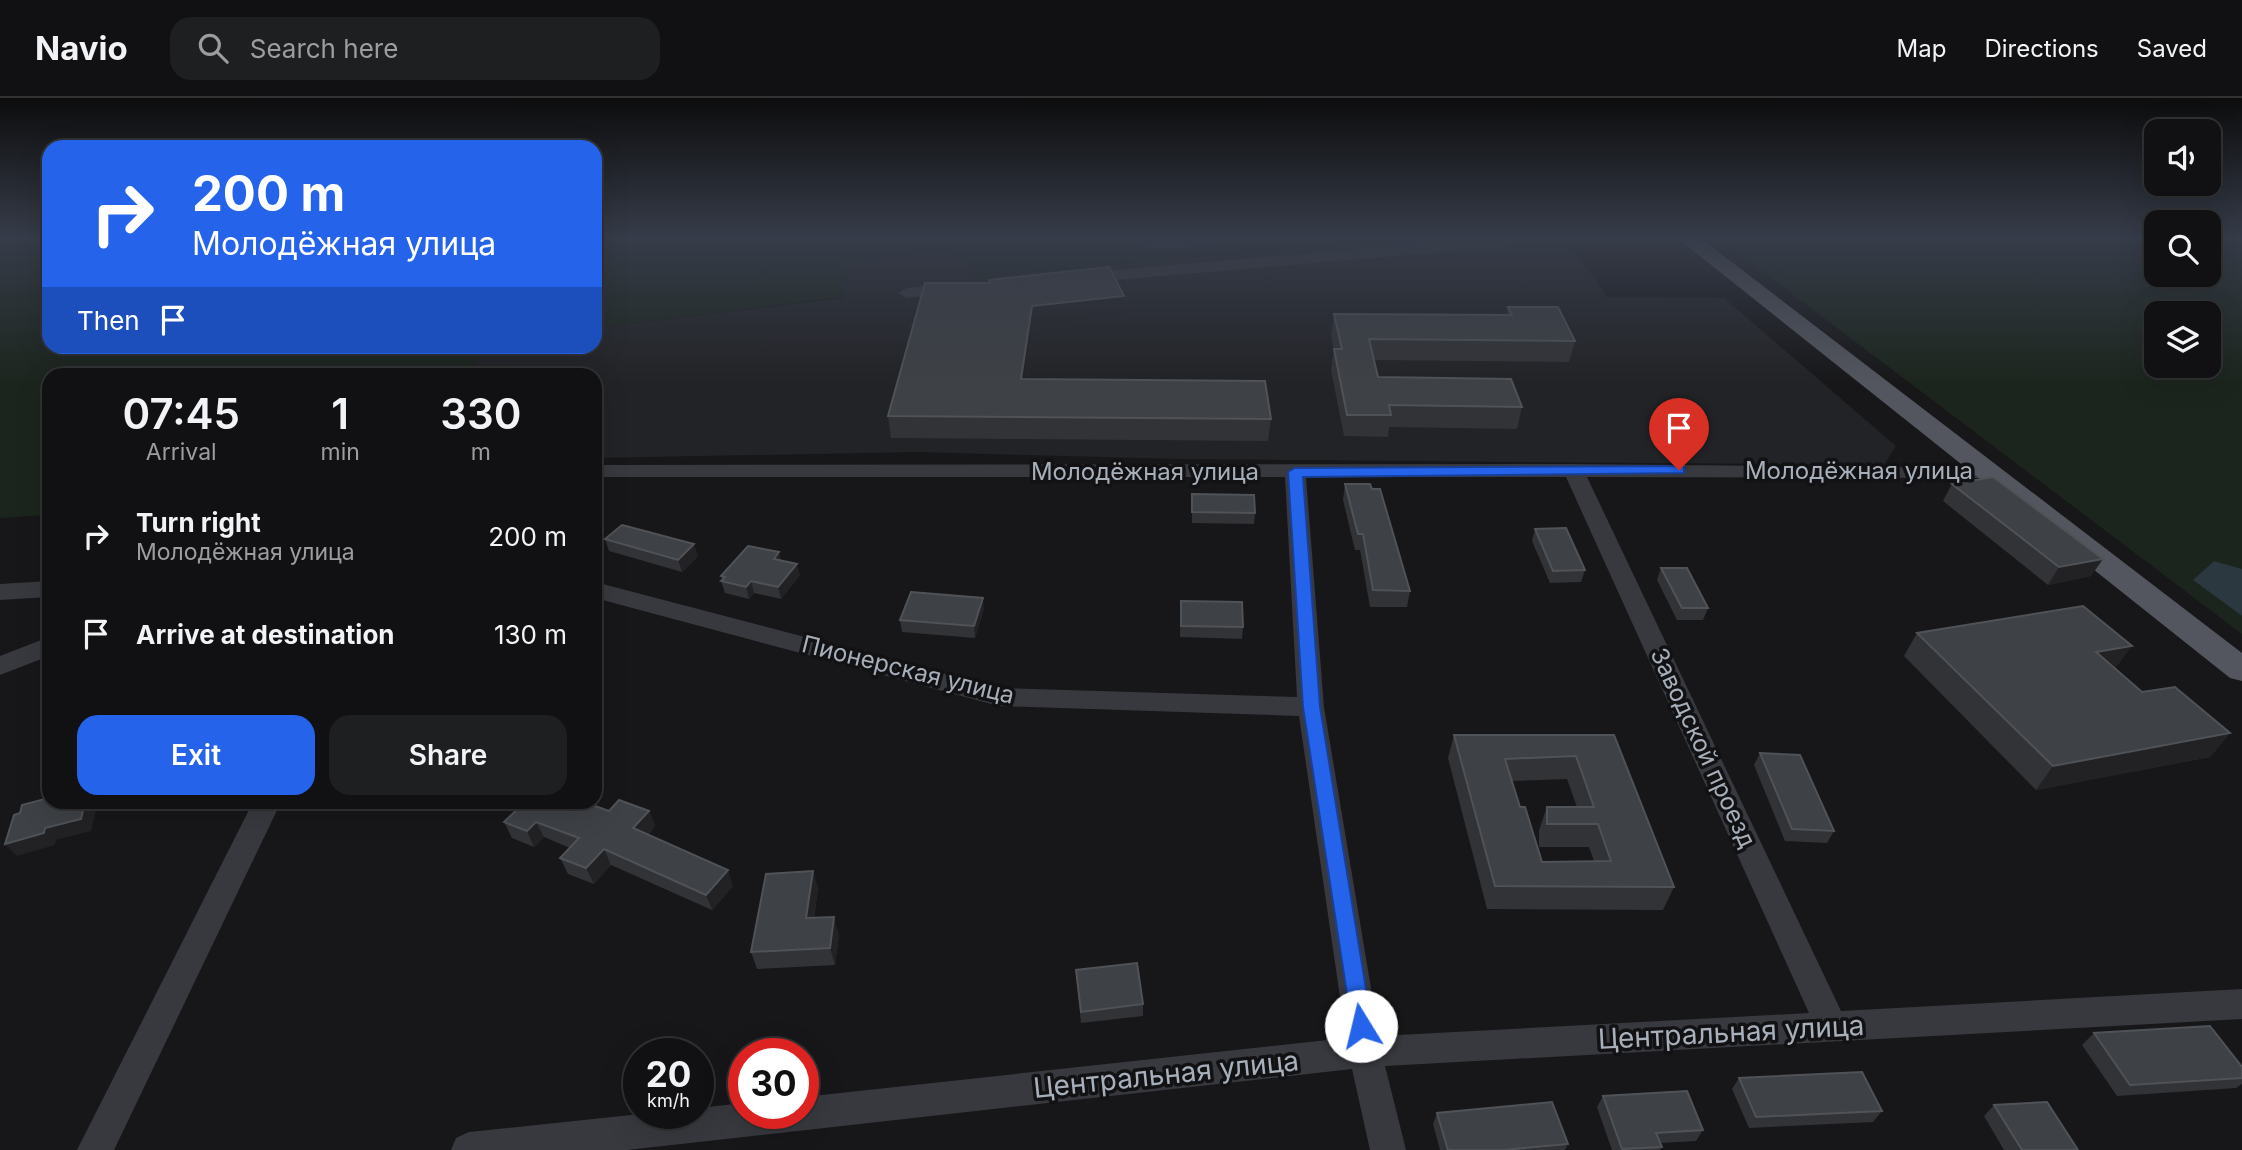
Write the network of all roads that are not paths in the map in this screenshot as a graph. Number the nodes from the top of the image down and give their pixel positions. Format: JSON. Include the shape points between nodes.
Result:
{"nodes":[{"id":1,"x":1749,"y":286,"type":"edge"},
{"id":2,"x":976,"y":287,"type":"edge"},
{"id":3,"x":906,"y":293,"type":"dead end"},
{"id":4,"x":1573,"y":470,"type":"junction"},
{"id":5,"x":602,"y":471,"type":"edge"},
{"id":6,"x":1295,"y":472,"type":"junction"},
{"id":7,"x":1988,"y":472,"type":"junction"},
{"id":8,"x":42,"y":590,"type":"edge"},
{"id":9,"x":602,"y":592,"type":"edge"},
{"id":10,"x":0,"y":593,"type":"edge"},
{"id":11,"x":42,"y":649,"type":"edge"},
{"id":12,"x":0,"y":666,"type":"edge"},
{"id":13,"x":2242,"y":670,"type":"edge"},
{"id":14,"x":1311,"y":707,"type":"junction"},
{"id":15,"x":264,"y":809,"type":"edge"},
{"id":16,"x":2242,"y":1004,"type":"edge"},
{"id":17,"x":1832,"y":1027,"type":"junction"},
{"id":18,"x":1365,"y":1052,"type":"junction"},
{"id":19,"x":95,"y":1150,"type":"edge"},
{"id":20,"x":469,"y":1150,"type":"edge"},
{"id":21,"x":1388,"y":1150,"type":"edge"}],
"edges":[{"from":1,"to":7,"type":"main road"},
{"from":2,"to":3,"type":"street"},
{"from":4,"to":6,"type":"street","name":"Молодёжная улица"},
{"from":4,"to":7,"type":"street","name":"Молодёжная улица"},
{"from":4,"to":17,"type":"street","name":"Заводской проезд"},
{"from":5,"to":6,"type":"street","name":"Молодёжная улица"},
{"from":6,"to":14,"type":"street"},
{"from":7,"to":13,"type":"main road"},
{"from":8,"to":10,"type":"street"},
{"from":9,"to":14,"type":"street","name":"Пионерская улица","via":[[999,697]]},
{"from":11,"to":12,"type":"street"},
{"from":14,"to":18,"type":"street"},
{"from":15,"to":19,"type":"street"},
{"from":16,"to":17,"type":"street","name":"Центральная улица"},
{"from":17,"to":18,"type":"street","name":"Центральная улица"},
{"from":18,"to":20,"type":"street","name":"Центральная улица"},
{"from":18,"to":21,"type":"street"}]}
